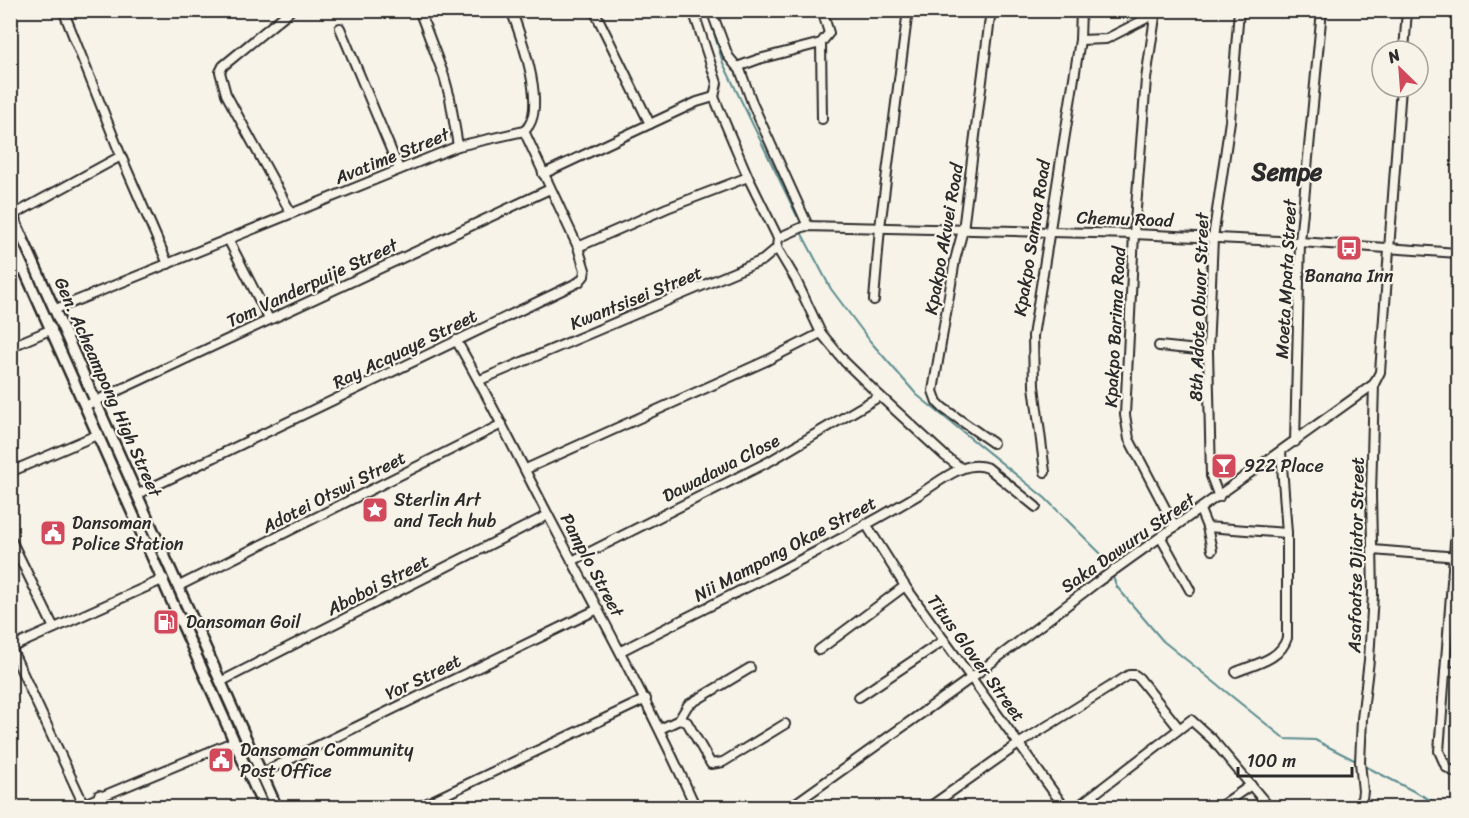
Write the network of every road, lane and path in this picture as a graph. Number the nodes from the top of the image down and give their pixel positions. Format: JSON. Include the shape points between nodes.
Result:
{"nodes":[{"id":1,"x":63,"y":10,"type":"edge"},
{"id":2,"x":291,"y":10,"type":"edge"},
{"id":3,"x":419,"y":10,"type":"edge"},
{"id":4,"x":511,"y":10,"type":"edge"},
{"id":5,"x":594,"y":10,"type":"edge"},
{"id":6,"x":693,"y":10,"type":"edge"},
{"id":7,"x":711,"y":10,"type":"edge"},
{"id":8,"x":822,"y":10,"type":"edge"},
{"id":9,"x":908,"y":10,"type":"edge"},
{"id":10,"x":991,"y":10,"type":"edge"},
{"id":11,"x":1081,"y":10,"type":"edge"},
{"id":12,"x":1239,"y":10,"type":"edge"},
{"id":13,"x":1322,"y":10,"type":"edge"},
{"id":14,"x":1407,"y":10,"type":"edge"},
{"id":15,"x":1159,"y":12,"type":"edge"},
{"id":16,"x":340,"y":28,"type":"dead end"},
{"id":17,"x":1405,"y":39,"type":"edge"},
{"id":18,"x":1080,"y":40,"type":"junction"},
{"id":19,"x":818,"y":44,"type":"junction"},
{"id":20,"x":739,"y":67,"type":"junction"},
{"id":21,"x":714,"y":97,"type":"junction"},
{"id":22,"x":1400,"y":99,"type":"edge"},
{"id":23,"x":822,"y":119,"type":"dead end"},
{"id":24,"x":650,"y":124,"type":"junction"},
{"id":25,"x":524,"y":131,"type":"junction"},
{"id":26,"x":458,"y":146,"type":"junction"},
{"id":27,"x":121,"y":156,"type":"junction"},
{"id":28,"x":399,"y":169,"type":"junction"},
{"id":29,"x":543,"y":174,"type":"junction"},
{"id":30,"x":748,"y":177,"type":"junction"},
{"id":31,"x":550,"y":189,"type":"junction"},
{"id":32,"x":12,"y":213,"type":"edge"},
{"id":33,"x":291,"y":213,"type":"junction"},
{"id":34,"x":807,"y":226,"type":"junction"},
{"id":35,"x":880,"y":227,"type":"junction"},
{"id":36,"x":963,"y":230,"type":"junction"},
{"id":37,"x":1048,"y":232,"type":"junction"},
{"id":38,"x":1134,"y":234,"type":"junction"},
{"id":39,"x":10,"y":238,"type":"edge"},
{"id":40,"x":778,"y":238,"type":"junction"},
{"id":41,"x":1213,"y":238,"type":"junction"},
{"id":42,"x":228,"y":239,"type":"junction"},
{"id":43,"x":1300,"y":242,"type":"junction"},
{"id":44,"x":578,"y":247,"type":"junction"},
{"id":45,"x":777,"y":248,"type":"junction"},
{"id":46,"x":1390,"y":248,"type":"junction"},
{"id":47,"x":1458,"y":253,"type":"edge"},
{"id":48,"x":168,"y":264,"type":"junction"},
{"id":49,"x":24,"y":268,"type":"junction"},
{"id":50,"x":10,"y":275,"type":"edge"},
{"id":51,"x":873,"y":300,"type":"dead end"},
{"id":52,"x":56,"y":309,"type":"junction"},
{"id":53,"x":269,"y":319,"type":"junction"},
{"id":54,"x":52,"y":329,"type":"junction"},
{"id":55,"x":821,"y":333,"type":"junction"},
{"id":56,"x":456,"y":340,"type":"junction"},
{"id":57,"x":1159,"y":346,"type":"dead end"},
{"id":58,"x":10,"y":347,"type":"edge"},
{"id":59,"x":1208,"y":351,"type":"junction"},
{"id":60,"x":480,"y":380,"type":"junction"},
{"id":61,"x":1374,"y":384,"type":"junction"},
{"id":62,"x":880,"y":396,"type":"junction"},
{"id":63,"x":97,"y":401,"type":"junction"},
{"id":64,"x":87,"y":405,"type":"junction"},
{"id":65,"x":502,"y":424,"type":"junction"},
{"id":66,"x":99,"y":434,"type":"junction"},
{"id":67,"x":1295,"y":442,"type":"junction"},
{"id":68,"x":993,"y":443,"type":"dead end"},
{"id":69,"x":1281,"y":452,"type":"junction"},
{"id":70,"x":961,"y":468,"type":"junction"},
{"id":71,"x":526,"y":469,"type":"junction"},
{"id":72,"x":10,"y":472,"type":"edge"},
{"id":73,"x":1045,"y":472,"type":"dead end"},
{"id":74,"x":138,"y":494,"type":"junction"},
{"id":75,"x":1219,"y":496,"type":"junction"},
{"id":76,"x":1458,"y":503,"type":"edge"},
{"id":77,"x":1036,"y":507,"type":"dead end"},
{"id":78,"x":1200,"y":510,"type":"junction"},
{"id":79,"x":548,"y":515,"type":"junction"},
{"id":80,"x":866,"y":524,"type":"junction"},
{"id":81,"x":1175,"y":527,"type":"junction"},
{"id":82,"x":1207,"y":527,"type":"junction"},
{"id":83,"x":1287,"y":533,"type":"junction"},
{"id":84,"x":10,"y":538,"type":"edge"},
{"id":85,"x":1161,"y":538,"type":"junction"},
{"id":86,"x":1212,"y":550,"type":"dead end"},
{"id":87,"x":1373,"y":550,"type":"junction"},
{"id":88,"x":1457,"y":557,"type":"edge"},
{"id":89,"x":572,"y":561,"type":"junction"},
{"id":90,"x":164,"y":579,"type":"junction"},
{"id":91,"x":179,"y":586,"type":"junction"},
{"id":92,"x":905,"y":586,"type":"junction"},
{"id":93,"x":1190,"y":590,"type":"dead end"},
{"id":94,"x":598,"y":609,"type":"junction"},
{"id":95,"x":54,"y":628,"type":"junction"},
{"id":96,"x":944,"y":640,"type":"junction"},
{"id":97,"x":11,"y":648,"type":"edge"},
{"id":98,"x":819,"y":650,"type":"dead end"},
{"id":99,"x":621,"y":651,"type":"junction"},
{"id":100,"x":750,"y":668,"type":"dead end"},
{"id":101,"x":1458,"y":671,"type":"edge"},
{"id":102,"x":1236,"y":672,"type":"dead end"},
{"id":103,"x":1445,"y":672,"type":"junction"},
{"id":104,"x":971,"y":678,"type":"junction"},
{"id":105,"x":222,"y":681,"type":"junction"},
{"id":106,"x":859,"y":697,"type":"dead end"},
{"id":107,"x":646,"y":699,"type":"junction"},
{"id":108,"x":679,"y":720,"type":"junction"},
{"id":109,"x":785,"y":724,"type":"dead end"},
{"id":110,"x":1178,"y":727,"type":"junction"},
{"id":111,"x":660,"y":729,"type":"junction"},
{"id":112,"x":235,"y":741,"type":"junction"},
{"id":113,"x":1020,"y":743,"type":"junction"},
{"id":114,"x":262,"y":773,"type":"junction"},
{"id":115,"x":1458,"y":774,"type":"edge"},
{"id":116,"x":1251,"y":785,"type":"junction"},
{"id":117,"x":99,"y":795,"type":"junction"},
{"id":118,"x":83,"y":803,"type":"junction"},
{"id":119,"x":74,"y":807,"type":"edge"},
{"id":120,"x":105,"y":807,"type":"edge"},
{"id":121,"x":264,"y":807,"type":"edge"},
{"id":122,"x":277,"y":807,"type":"edge"},
{"id":123,"x":417,"y":807,"type":"edge"},
{"id":124,"x":696,"y":807,"type":"edge"},
{"id":125,"x":789,"y":807,"type":"edge"},
{"id":126,"x":928,"y":807,"type":"edge"},
{"id":127,"x":1065,"y":807,"type":"edge"},
{"id":128,"x":1077,"y":807,"type":"edge"},
{"id":129,"x":1218,"y":807,"type":"edge"},
{"id":130,"x":1270,"y":807,"type":"edge"},
{"id":131,"x":1355,"y":807,"type":"edge"}],
"edges":[{"from":1,"to":27,"type":"street"},
{"from":2,"to":33,"type":"street","via":[[220,72],[226,94]]},
{"from":3,"to":26,"type":"street","via":[[444,76]]},
{"from":4,"to":25,"type":"street","via":[[533,88],[534,117]]},
{"from":5,"to":24,"type":"street"},
{"from":6,"to":21,"type":"street","via":[[717,83]]},
{"from":7,"to":20,"type":"street","via":[[728,56]]},
{"from":8,"to":19,"type":"street","via":[[829,33]]},
{"from":9,"to":35,"type":"street"},
{"from":10,"to":36,"type":"street","name":"Kpakpo Akwei Road"},
{"from":11,"to":18,"type":"street","name":"Kpakpo Samoa Road"},
{"from":12,"to":41,"type":"street","name":"8th Adote Obuor Street","via":[[1230,121]]},
{"from":13,"to":43,"type":"street","name":"Moeta Mpata Street"},
{"from":14,"to":17,"type":"street"},
{"from":15,"to":18,"type":"street","via":[[1106,39]]},
{"from":15,"to":38,"type":"street","name":"Kpakpo Barima Road","via":[[1146,79]]},
{"from":16,"to":28,"type":"street"},
{"from":18,"to":37,"type":"street","name":"Kpakpo Samoa Road"},
{"from":19,"to":20,"type":"street"},
{"from":19,"to":23,"type":"street"},
{"from":20,"to":34,"type":"street"},
{"from":21,"to":24,"type":"street"},
{"from":21,"to":30,"type":"street"},
{"from":22,"to":46,"type":"street"},
{"from":24,"to":29,"type":"street"},
{"from":25,"to":26,"type":"street","name":"Avatime Street"},
{"from":25,"to":29,"type":"street"},
{"from":26,"to":28,"type":"street","name":"Avatime Street"},
{"from":27,"to":32,"type":"street"},
{"from":27,"to":48,"type":"street"},
{"from":28,"to":33,"type":"street","name":"Avatime Street"},
{"from":29,"to":31,"type":"street","name":"Ray Acquaye Street"},
{"from":30,"to":40,"type":"street"},
{"from":30,"to":44,"type":"street"},
{"from":31,"to":44,"type":"street","name":"Ray Acquaye Street"},
{"from":31,"to":53,"type":"street","name":"Tom Vanderpuije Street"},
{"from":32,"to":52,"type":"main road","name":"Gen. Acheampong High Street"},
{"from":33,"to":42,"type":"street","name":"Avatime Street"},
{"from":34,"to":35,"type":"street","name":"Chemu Road"},
{"from":34,"to":40,"type":"street","name":"Chemu Road"},
{"from":35,"to":36,"type":"street","name":"Chemu Road"},
{"from":35,"to":51,"type":"street"},
{"from":36,"to":37,"type":"street","name":"Chemu Road"},
{"from":36,"to":68,"type":"street","name":"Kpakpo Akwei Road","via":[[933,391],[943,408]]},
{"from":37,"to":38,"type":"street","name":"Chemu Road"},
{"from":37,"to":73,"type":"street","name":"Kpakpo Samoa Road","via":[[1033,336],[1034,386]]},
{"from":38,"to":41,"type":"street","name":"Chemu Road"},
{"from":38,"to":81,"type":"street","name":"Kpakpo Barima Road","via":[[1126,429]]},
{"from":39,"to":49,"type":"main road","name":"Gen. Acheampong High Street"},
{"from":40,"to":45,"type":"street"},
{"from":41,"to":43,"type":"street","name":"Chemu Road"},
{"from":41,"to":59,"type":"street","name":"8th Adote Obuor Street"},
{"from":42,"to":48,"type":"street","name":"Avatime Street"},
{"from":42,"to":53,"type":"street"},
{"from":43,"to":46,"type":"street","name":"Chemu Road"},
{"from":43,"to":67,"type":"street","name":"Moeta Mpata Street"},
{"from":44,"to":56,"type":"street","name":"Ray Acquaye Street","via":[[585,270],[579,282]]},
{"from":45,"to":55,"type":"street"},
{"from":45,"to":60,"type":"street","name":"Kwantsisei Street","via":[[753,265]]},
{"from":46,"to":47,"type":"street","name":"Chemu Road"},
{"from":46,"to":61,"type":"street","via":[[1380,372]]},
{"from":48,"to":52,"type":"street","name":"Avatime Street"},
{"from":49,"to":50,"type":"street"},
{"from":49,"to":54,"type":"main road","name":"Gen. Acheampong High Street"},
{"from":52,"to":63,"type":"main road","name":"Gen. Acheampong High Street"},
{"from":53,"to":63,"type":"street","name":"Tom Vanderpuije Street"},
{"from":54,"to":58,"type":"street"},
{"from":54,"to":64,"type":"main road","name":"Gen. Acheampong High Street"},
{"from":55,"to":62,"type":"street"},
{"from":55,"to":71,"type":"street"},
{"from":56,"to":60,"type":"street","name":"Pamplo Street"},
{"from":56,"to":74,"type":"street","name":"Ray Acquaye Street"},
{"from":57,"to":59,"type":"street"},
{"from":59,"to":75,"type":"street","name":"8th Adote Obuor Street","via":[[1211,476]]},
{"from":60,"to":65,"type":"street","name":"Pamplo Street"},
{"from":61,"to":67,"type":"street","name":"Saka Dawuru Street"},
{"from":61,"to":87,"type":"street","name":"Asafoatse Djiator Street"},
{"from":62,"to":70,"type":"street"},
{"from":62,"to":89,"type":"street","name":"Dawadawa Close","via":[[770,461]]},
{"from":63,"to":64,"type":"street","name":"Tom Vanderpuije Street"},
{"from":63,"to":74,"type":"main road","name":"Gen. Acheampong High Street"},
{"from":64,"to":66,"type":"main road","name":"Gen. Acheampong High Street"},
{"from":65,"to":71,"type":"street","name":"Pamplo Street"},
{"from":65,"to":91,"type":"street","name":"Adotei Otswi Street"},
{"from":66,"to":72,"type":"street"},
{"from":66,"to":90,"type":"main road","name":"Gen. Acheampong High Street"},
{"from":67,"to":69,"type":"street","name":"Saka Dawuru Street"},
{"from":69,"to":75,"type":"street","name":"Saka Dawuru Street"},
{"from":69,"to":83,"type":"street"},
{"from":70,"to":77,"type":"street","via":[[988,468]]},
{"from":70,"to":80,"type":"street","name":"Nii Mampong Okae Street"},
{"from":71,"to":79,"type":"street","name":"Pamplo Street"},
{"from":74,"to":91,"type":"main road","name":"Gen. Acheampong High Street"},
{"from":75,"to":78,"type":"street","name":"Saka Dawuru Street"},
{"from":76,"to":88,"type":"street"},
{"from":78,"to":81,"type":"street","name":"Saka Dawuru Street"},
{"from":78,"to":82,"type":"street"},
{"from":79,"to":89,"type":"street","name":"Pamplo Street"},
{"from":79,"to":105,"type":"street","name":"Aboboi Street"},
{"from":80,"to":92,"type":"street","name":"Titus Glover Street"},
{"from":80,"to":99,"type":"street","name":"Nii Mampong Okae Street"},
{"from":81,"to":85,"type":"street","name":"Saka Dawuru Street"},
{"from":82,"to":83,"type":"street"},
{"from":82,"to":86,"type":"street"},
{"from":83,"to":102,"type":"street","via":[[1284,647],[1276,655]]},
{"from":84,"to":95,"type":"street"},
{"from":85,"to":93,"type":"street"},
{"from":85,"to":104,"type":"street","name":"Saka Dawuru Street"},
{"from":87,"to":88,"type":"street"},
{"from":87,"to":131,"type":"street","name":"Asafoatse Djiator Street","via":[[1371,636],[1360,762],[1362,799]]},
{"from":88,"to":103,"type":"street"},
{"from":89,"to":94,"type":"street","name":"Pamplo Street"},
{"from":90,"to":95,"type":"street"},
{"from":90,"to":112,"type":"main road","name":"Gen. Acheampong High Street"},
{"from":91,"to":105,"type":"main road","name":"Gen. Acheampong High Street"},
{"from":92,"to":96,"type":"street","name":"Titus Glover Street"},
{"from":92,"to":98,"type":"street"},
{"from":94,"to":99,"type":"street","name":"Pamplo Street"},
{"from":94,"to":114,"type":"street","name":"Yor Street"},
{"from":95,"to":97,"type":"street"},
{"from":96,"to":104,"type":"street","name":"Titus Glover Street"},
{"from":96,"to":106,"type":"street"},
{"from":97,"to":118,"type":"street"},
{"from":99,"to":107,"type":"street","name":"Pamplo Street"},
{"from":100,"to":108,"type":"street","via":[[688,705]]},
{"from":101,"to":103,"type":"street"},
{"from":103,"to":115,"type":"street","via":[[1439,751],[1446,767]]},
{"from":104,"to":113,"type":"street","name":"Titus Glover Street"},
{"from":104,"to":125,"type":"street","name":"Saka Dawuru Street"},
{"from":105,"to":114,"type":"main road","name":"Gen. Acheampong High Street"},
{"from":107,"to":111,"type":"street","name":"Pamplo Street"},
{"from":107,"to":123,"type":"street"},
{"from":108,"to":109,"type":"street","via":[[687,722],[711,764],[723,762]]},
{"from":108,"to":111,"type":"street"},
{"from":110,"to":113,"type":"street","via":[[1139,678],[1129,675]]},
{"from":110,"to":116,"type":"street","via":[[1192,720]]},
{"from":110,"to":128,"type":"street"},
{"from":111,"to":124,"type":"street","name":"Pamplo Street"},
{"from":112,"to":117,"type":"street"},
{"from":112,"to":121,"type":"main road","name":"Gen. Acheampong High Street"},
{"from":113,"to":126,"type":"street"},
{"from":113,"to":127,"type":"street","name":"Titus Glover Street"},
{"from":114,"to":122,"type":"main road","name":"Gen. Acheampong High Street"},
{"from":116,"to":129,"type":"street"},
{"from":116,"to":130,"type":"street"},
{"from":117,"to":118,"type":"street"},
{"from":117,"to":120,"type":"street"},
{"from":118,"to":119,"type":"street"}]}
